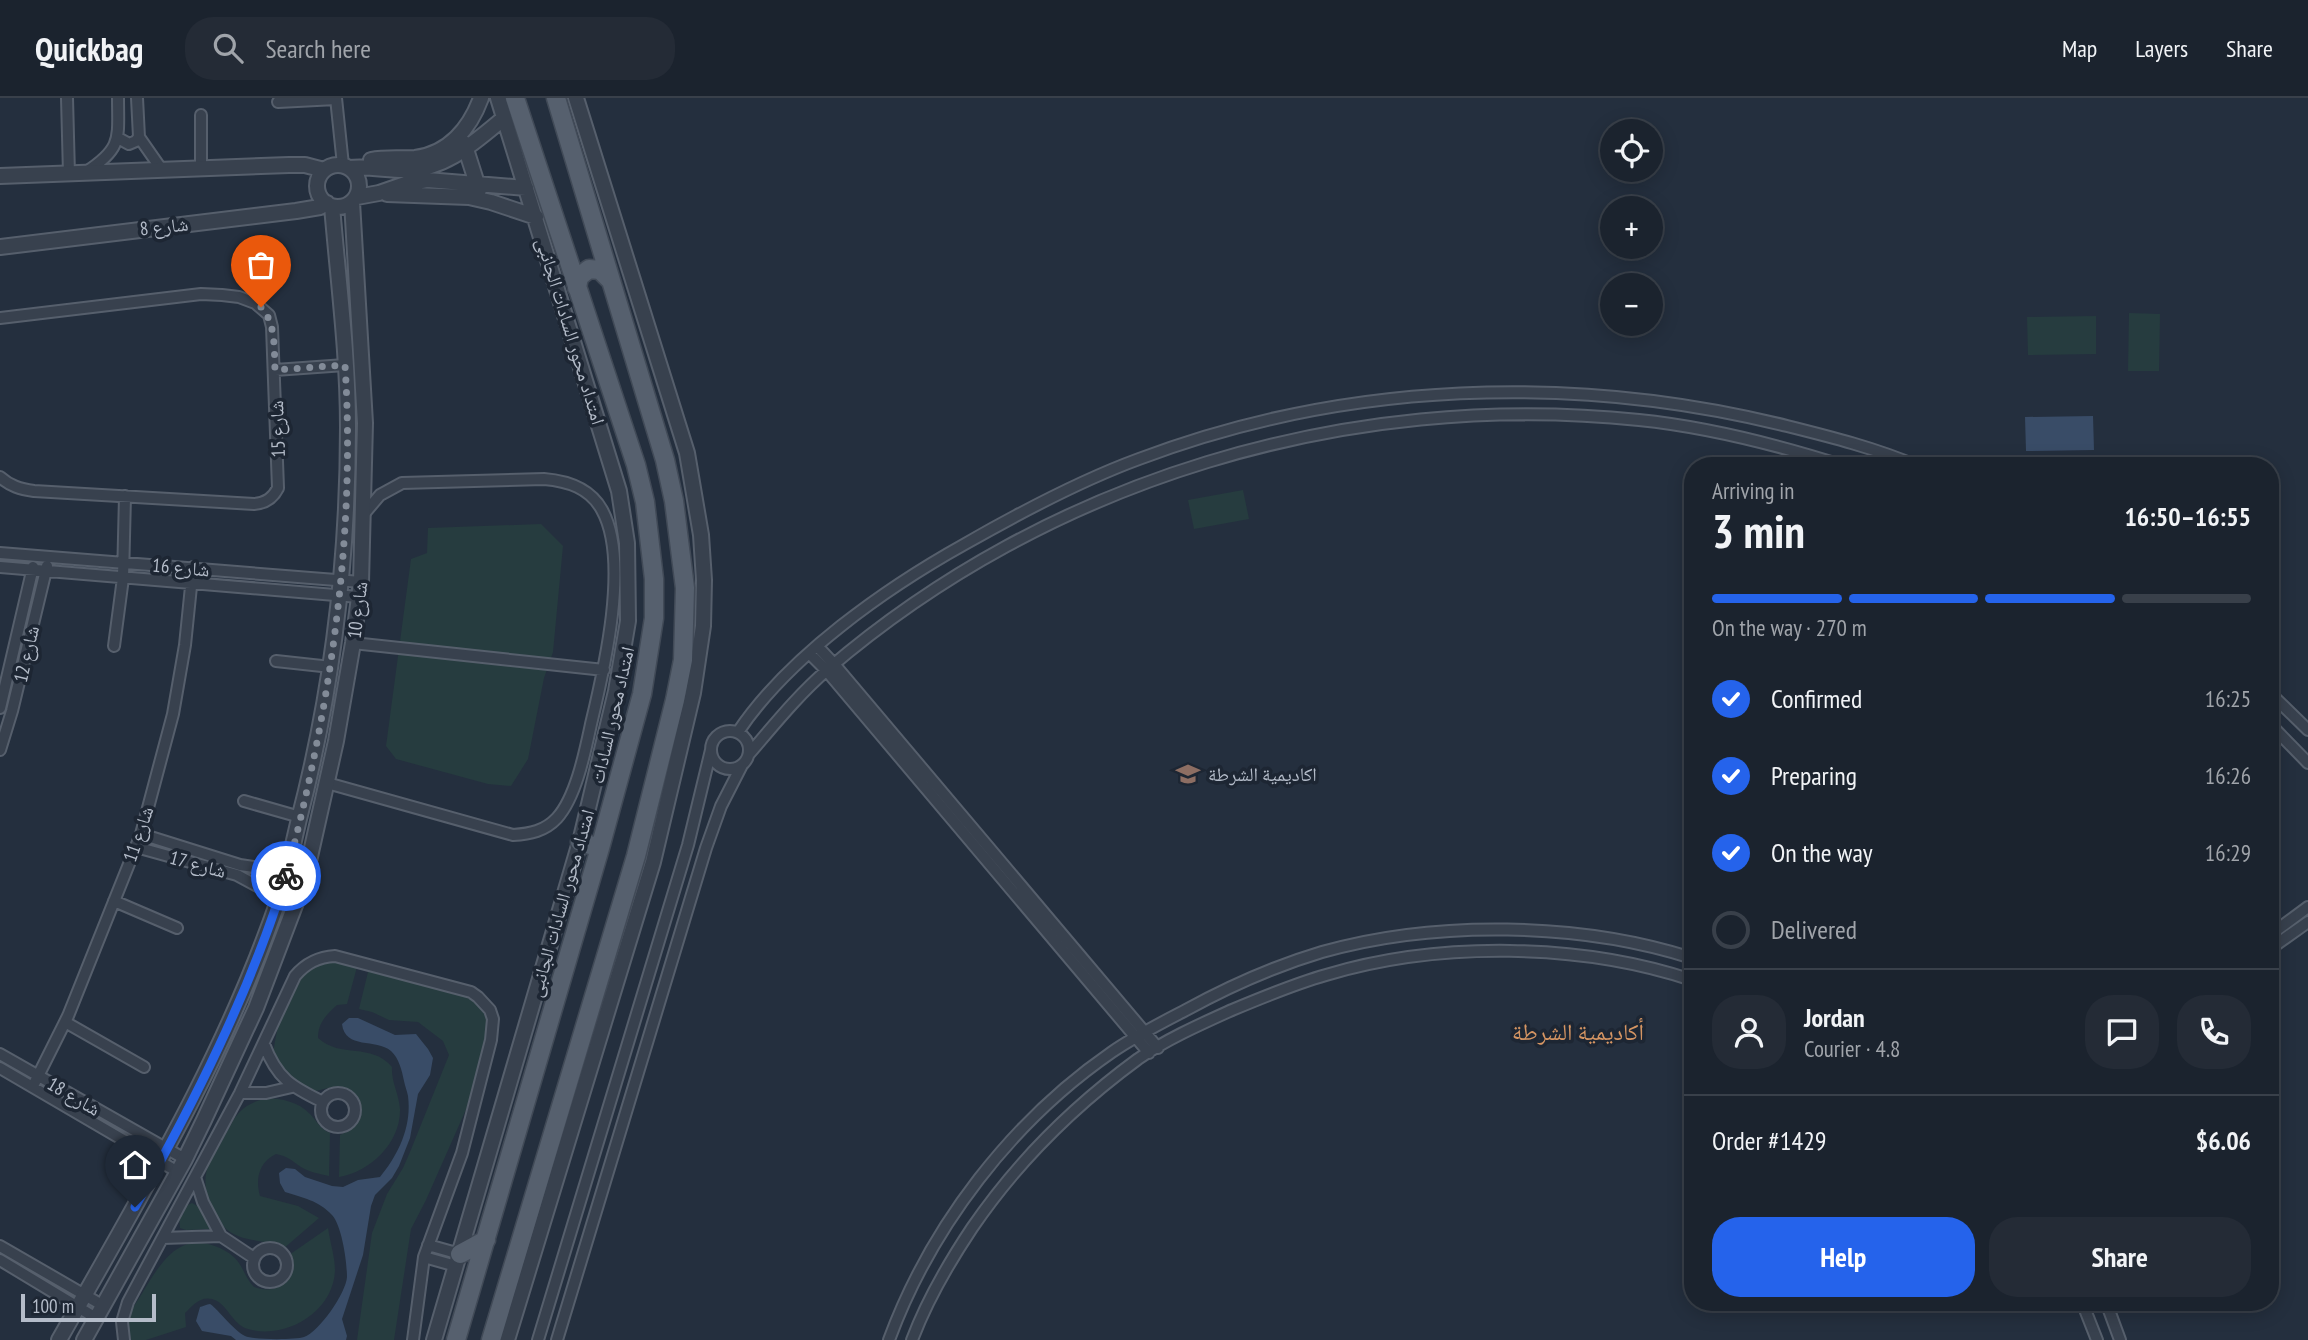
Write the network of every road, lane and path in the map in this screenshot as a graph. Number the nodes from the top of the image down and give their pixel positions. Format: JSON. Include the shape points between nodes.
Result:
{"nodes":[{"id":1,"x":66,"y":98,"type":"edge"},
{"id":2,"x":118,"y":98,"type":"edge"},
{"id":3,"x":137,"y":98,"type":"edge"},
{"id":4,"x":481,"y":98,"type":"edge"},
{"id":5,"x":498,"y":98,"type":"edge"},
{"id":6,"x":515,"y":98,"type":"edge"},
{"id":7,"x":556,"y":98,"type":"edge"},
{"id":8,"x":576,"y":98,"type":"edge"},
{"id":9,"x":336,"y":99,"type":"edge"},
{"id":10,"x":278,"y":102,"type":"dead end"},
{"id":11,"x":201,"y":115,"type":"dead end"},
{"id":12,"x":504,"y":118,"type":"junction"},
{"id":13,"x":139,"y":137,"type":"junction"},
{"id":14,"x":118,"y":138,"type":"junction"},
{"id":15,"x":464,"y":142,"type":"junction"},
{"id":16,"x":351,"y":167,"type":"junction"},
{"id":17,"x":201,"y":169,"type":"junction"},
{"id":18,"x":162,"y":170,"type":"junction"},
{"id":19,"x":324,"y":170,"type":"junction"},
{"id":20,"x":76,"y":174,"type":"junction"},
{"id":21,"x":0,"y":176,"type":"edge"},
{"id":22,"x":526,"y":188,"type":"junction"},
{"id":23,"x":479,"y":192,"type":"junction"},
{"id":24,"x":354,"y":199,"type":"junction"},
{"id":25,"x":329,"y":204,"type":"junction"},
{"id":26,"x":536,"y":217,"type":"junction"},
{"id":27,"x":592,"y":224,"type":"junction"},
{"id":28,"x":562,"y":238,"type":"junction"},
{"id":29,"x":0,"y":247,"type":"edge"},
{"id":30,"x":609,"y":279,"type":"junction"},
{"id":31,"x":577,"y":288,"type":"junction"},
{"id":32,"x":0,"y":318,"type":"edge"},
{"id":33,"x":345,"y":365,"type":"junction"},
{"id":34,"x":275,"y":370,"type":"junction"},
{"id":35,"x":1339,"y":407,"type":"junction"},
{"id":36,"x":1227,"y":430,"type":"junction"},
{"id":37,"x":1343,"y":430,"type":"junction"},
{"id":38,"x":1234,"y":453,"type":"junction"},
{"id":39,"x":1810,"y":457,"type":"edge"},
{"id":40,"x":1889,"y":457,"type":"edge"},
{"id":41,"x":0,"y":477,"type":"edge"},
{"id":42,"x":125,"y":496,"type":"junction"},
{"id":43,"x":363,"y":515,"type":"junction"},
{"id":44,"x":0,"y":553,"type":"edge"},
{"id":45,"x":34,"y":557,"type":"junction"},
{"id":46,"x":48,"y":558,"type":"junction"},
{"id":47,"x":123,"y":562,"type":"junction"},
{"id":48,"x":0,"y":567,"type":"edge"},
{"id":49,"x":192,"y":567,"type":"junction"},
{"id":50,"x":32,"y":571,"type":"junction"},
{"id":51,"x":46,"y":572,"type":"junction"},
{"id":52,"x":124,"y":578,"type":"junction"},
{"id":53,"x":191,"y":582,"type":"junction"},
{"id":54,"x":361,"y":582,"type":"junction"},
{"id":55,"x":339,"y":588,"type":"junction"},
{"id":56,"x":359,"y":597,"type":"junction"},
{"id":57,"x":353,"y":643,"type":"junction"},
{"id":58,"x":114,"y":646,"type":"dead end"},
{"id":59,"x":814,"y":651,"type":"junction"},
{"id":60,"x":276,"y":662,"type":"dead end"},
{"id":61,"x":331,"y":667,"type":"junction"},
{"id":62,"x":830,"y":667,"type":"junction"},
{"id":63,"x":604,"y":670,"type":"junction"},
{"id":64,"x":2279,"y":702,"type":"edge"},
{"id":65,"x":0,"y":707,"type":"edge"},
{"id":66,"x":12,"y":712,"type":"junction"},
{"id":67,"x":2308,"y":730,"type":"edge"},
{"id":68,"x":738,"y":732,"type":"junction"},
{"id":69,"x":2279,"y":732,"type":"edge"},
{"id":70,"x":0,"y":750,"type":"edge"},
{"id":71,"x":711,"y":750,"type":"junction"},
{"id":72,"x":749,"y":754,"type":"junction"},
{"id":73,"x":2308,"y":762,"type":"edge"},
{"id":74,"x":742,"y":765,"type":"junction"},
{"id":75,"x":327,"y":783,"type":"junction"},
{"id":76,"x":244,"y":801,"type":"dead end"},
{"id":77,"x":300,"y":817,"type":"junction"},
{"id":78,"x":141,"y":834,"type":"junction"},
{"id":79,"x":580,"y":842,"type":"junction"},
{"id":80,"x":136,"y":847,"type":"junction"},
{"id":81,"x":600,"y":848,"type":"junction"},
{"id":82,"x":286,"y":874,"type":"junction"},
{"id":83,"x":305,"y":879,"type":"junction"},
{"id":84,"x":279,"y":896,"type":"junction"},
{"id":85,"x":114,"y":901,"type":"junction"},
{"id":86,"x":298,"y":902,"type":"junction"},
{"id":87,"x":2308,"y":907,"type":"edge"},
{"id":88,"x":2308,"y":922,"type":"edge"},
{"id":89,"x":177,"y":928,"type":"dead end"},
{"id":90,"x":2279,"y":928,"type":"edge"},
{"id":91,"x":2279,"y":943,"type":"edge"},
{"id":92,"x":1328,"y":951,"type":"junction"},
{"id":93,"x":1684,"y":956,"type":"edge"},
{"id":94,"x":1335,"y":972,"type":"junction"},
{"id":95,"x":1684,"y":977,"type":"edge"},
{"id":96,"x":65,"y":1022,"type":"junction"},
{"id":97,"x":1140,"y":1036,"type":"junction"},
{"id":98,"x":264,"y":1044,"type":"junction"},
{"id":99,"x":1153,"y":1051,"type":"junction"},
{"id":100,"x":0,"y":1054,"type":"edge"},
{"id":101,"x":144,"y":1066,"type":"dead end"},
{"id":102,"x":0,"y":1068,"type":"edge"},
{"id":103,"x":39,"y":1075,"type":"junction"},
{"id":104,"x":33,"y":1086,"type":"junction"},
{"id":105,"x":292,"y":1087,"type":"junction"},
{"id":106,"x":240,"y":1093,"type":"junction"},
{"id":107,"x":323,"y":1102,"type":"dead end"},
{"id":108,"x":164,"y":1156,"type":"junction"},
{"id":109,"x":181,"y":1166,"type":"junction"},
{"id":110,"x":195,"y":1177,"type":"junction"},
{"id":111,"x":221,"y":1236,"type":"junction"},
{"id":112,"x":163,"y":1238,"type":"junction"},
{"id":113,"x":486,"y":1240,"type":"junction"},
{"id":114,"x":428,"y":1245,"type":"junction"},
{"id":115,"x":0,"y":1246,"type":"edge"},
{"id":116,"x":424,"y":1257,"type":"junction"},
{"id":117,"x":254,"y":1258,"type":"dead end"},
{"id":118,"x":0,"y":1260,"type":"edge"},
{"id":119,"x":458,"y":1260,"type":"junction"},
{"id":120,"x":81,"y":1302,"type":"junction"},
{"id":121,"x":2086,"y":1311,"type":"edge"},
{"id":122,"x":2109,"y":1311,"type":"edge"},
{"id":123,"x":99,"y":1312,"type":"junction"},
{"id":124,"x":59,"y":1340,"type":"edge"},
{"id":125,"x":84,"y":1340,"type":"edge"},
{"id":126,"x":124,"y":1340,"type":"edge"},
{"id":127,"x":413,"y":1340,"type":"edge"},
{"id":128,"x":435,"y":1340,"type":"edge"},
{"id":129,"x":456,"y":1340,"type":"edge"},
{"id":130,"x":491,"y":1340,"type":"edge"},
{"id":131,"x":507,"y":1340,"type":"edge"},
{"id":132,"x":538,"y":1340,"type":"edge"},
{"id":133,"x":557,"y":1340,"type":"edge"},
{"id":134,"x":889,"y":1340,"type":"edge"},
{"id":135,"x":912,"y":1340,"type":"edge"},
{"id":136,"x":2097,"y":1340,"type":"edge"},
{"id":137,"x":2120,"y":1340,"type":"edge"}],
"edges":[{"from":1,"to":20,"type":"street"},
{"from":2,"to":14,"type":"street"},
{"from":3,"to":13,"type":"street"},
{"from":4,"to":15,"type":"street"},
{"from":5,"to":12,"type":"street","name":"امتداد محور السادات الجانبى"},
{"from":6,"to":28,"type":"main road","name":"امتداد محور السادات"},
{"from":7,"to":27,"type":"main road"},
{"from":8,"to":131,"type":"street","via":[[687,453],[701,535],[703,614],[695,682],[653,862]]},
{"from":9,"to":10,"type":"street"},
{"from":9,"to":16,"type":"street"},
{"from":11,"to":17,"type":"street"},
{"from":12,"to":15,"type":"street"},
{"from":12,"to":22,"type":"street","name":"امتداد محور السادات الجانبى"},
{"from":13,"to":14,"type":"street","via":[[129,144]]},
{"from":13,"to":18,"type":"street"},
{"from":14,"to":20,"type":"street","via":[[104,159]]},
{"from":15,"to":16,"type":"street","via":[[419,157],[372,160]]},
{"from":15,"to":23,"type":"street"},
{"from":16,"to":19,"type":"street"},
{"from":16,"to":24,"type":"street","via":[[359,183]]},
{"from":17,"to":18,"type":"street"},
{"from":17,"to":19,"type":"street","via":[[305,165]]},
{"from":18,"to":20,"type":"street"},
{"from":19,"to":25,"type":"street","via":[[318,193]]},
{"from":20,"to":21,"type":"street"},
{"from":22,"to":23,"type":"street"},
{"from":22,"to":26,"type":"street","name":"امتداد محور السادات الجانبى"},
{"from":23,"to":24,"type":"street","via":[[427,180]]},
{"from":23,"to":26,"type":"street"},
{"from":24,"to":25,"type":"street","via":[[346,205]]},
{"from":24,"to":43,"type":"street","name":"شارع 10","via":[[365,423]]},
{"from":25,"to":29,"type":"street","name":"شارع 8"},
{"from":25,"to":33,"type":"street","name":"شارع 10"},
{"from":26,"to":79,"type":"street","name":"امتداد محور السادات الجانبى","via":[[619,491],[627,544],[628,621],[623,653]]},
{"from":27,"to":28,"type":"main road","via":[[579,241]]},
{"from":27,"to":30,"type":"main road"},
{"from":28,"to":31,"type":"main road","name":"امتداد محور السادات"},
{"from":30,"to":31,"type":"main road","via":[[600,270],[589,269],[579,277]]},
{"from":30,"to":130,"type":"main road","via":[[674,501],[685,588],[683,660],[636,856]]},
{"from":31,"to":81,"type":"main road","name":"امتداد محور السادات","via":[[639,477],[652,541],[654,579],[647,669]]},
{"from":32,"to":34,"type":"street","name":"شارع 15","via":[[201,295],[239,297],[268,315]]},
{"from":33,"to":34,"type":"street"},
{"from":33,"to":55,"type":"street","name":"شارع 10","via":[[348,452]]},
{"from":34,"to":42,"type":"street","name":"شارع 15","via":[[278,488],[274,495],[261,504]]},
{"from":35,"to":36,"type":"street"},
{"from":35,"to":37,"type":"street"},
{"from":35,"to":40,"type":"street","via":[[1388,398],[1474,392],[1651,399],[1740,414]]},
{"from":36,"to":38,"type":"street"},
{"from":36,"to":59,"type":"street","via":[[1139,459],[993,528],[928,565]]},
{"from":37,"to":38,"type":"street"},
{"from":37,"to":39,"type":"street","via":[[1478,414],[1567,415],[1724,434]]},
{"from":38,"to":62,"type":"street","via":[[1143,483],[1020,540],[952,578]]},
{"from":41,"to":42,"type":"street","name":"شارع 15","via":[[34,491]]},
{"from":42,"to":47,"type":"street"},
{"from":43,"to":54,"type":"street","name":"شارع 10"},
{"from":43,"to":63,"type":"street","via":[[380,495],[402,483],[544,479],[578,486],[601,508],[608,523],[613,599]]},
{"from":44,"to":45,"type":"street","name":"شارع 16"},
{"from":45,"to":46,"type":"street","name":"شارع 16"},
{"from":45,"to":50,"type":"street","name":"شارع 12"},
{"from":46,"to":47,"type":"street","name":"شارع 16"},
{"from":46,"to":51,"type":"street","name":"شارع 12"},
{"from":47,"to":49,"type":"street","name":"شارع 16"},
{"from":47,"to":52,"type":"street"},
{"from":48,"to":50,"type":"street","name":"شارع 16"},
{"from":49,"to":53,"type":"street","name":"شارع 11"},
{"from":49,"to":55,"type":"street","name":"شارع 16"},
{"from":50,"to":51,"type":"street","name":"شارع 16"},
{"from":50,"to":65,"type":"street","name":"شارع 12"},
{"from":51,"to":52,"type":"street","name":"شارع 16"},
{"from":51,"to":66,"type":"street","name":"شارع 12"},
{"from":52,"to":53,"type":"street","name":"شارع 16"},
{"from":52,"to":58,"type":"street"},
{"from":53,"to":55,"type":"street","name":"شارع 16"},
{"from":53,"to":78,"type":"street","name":"شارع 11","via":[[173,714]]},
{"from":54,"to":55,"type":"street","name":"شارع 16"},
{"from":54,"to":56,"type":"street","name":"شارع 10"},
{"from":55,"to":56,"type":"street","name":"شارع 16"},
{"from":55,"to":61,"type":"street","name":"شارع 10"},
{"from":56,"to":57,"type":"street","name":"شارع 10"},
{"from":57,"to":63,"type":"street"},
{"from":57,"to":75,"type":"street","name":"شارع 10"},
{"from":59,"to":62,"type":"street"},
{"from":59,"to":68,"type":"street","via":[[761,702]]},
{"from":60,"to":61,"type":"street"},
{"from":61,"to":77,"type":"street","name":"شارع 10"},
{"from":62,"to":72,"type":"street"},
{"from":62,"to":97,"type":"street"},
{"from":63,"to":75,"type":"street","via":[[576,779],[557,818],[545,828],[513,835]]},
{"from":64,"to":67,"type":"street"},
{"from":65,"to":66,"type":"street"},
{"from":66,"to":70,"type":"street","name":"شارع 12"},
{"from":68,"to":71,"type":"street","via":[[720,734]]},
{"from":68,"to":72,"type":"street","via":[[747,741]]},
{"from":69,"to":73,"type":"street"},
{"from":71,"to":74,"type":"street","via":[[719,766],[731,769]]},
{"from":71,"to":132,"type":"street","via":[[688,845]]},
{"from":72,"to":74,"type":"street"},
{"from":74,"to":133,"type":"street","via":[[706,848]]},
{"from":75,"to":83,"type":"street","name":"شارع 10"},
{"from":76,"to":77,"type":"street"},
{"from":77,"to":82,"type":"street","name":"شارع 10"},
{"from":78,"to":80,"type":"street","name":"شارع 11"},
{"from":78,"to":82,"type":"street","name":"شارع 17","via":[[240,865]]},
{"from":79,"to":81,"type":"main road"},
{"from":79,"to":119,"type":"street","name":"امتداد محور السادات الجانبى"},
{"from":80,"to":84,"type":"street","name":"شارع 17","via":[[237,875]]},
{"from":80,"to":85,"type":"street","name":"شارع 11"},
{"from":81,"to":113,"type":"main road","name":"امتداد محور السادات"},
{"from":82,"to":83,"type":"street","name":"شارع 17"},
{"from":82,"to":84,"type":"street","name":"شارع 10"},
{"from":83,"to":86,"type":"street","name":"شارع 10"},
{"from":84,"to":86,"type":"street","name":"شارع 17"},
{"from":84,"to":108,"type":"street","name":"شارع 10","via":[[216,1054]]},
{"from":85,"to":89,"type":"street"},
{"from":85,"to":96,"type":"street","name":"شارع 11"},
{"from":86,"to":109,"type":"street","name":"شارع 10","via":[[251,1019]]},
{"from":87,"to":90,"type":"street"},
{"from":88,"to":91,"type":"street"},
{"from":92,"to":93,"type":"street","via":[[1447,931],[1533,930],[1613,939]]},
{"from":92,"to":94,"type":"street"},
{"from":92,"to":97,"type":"street","via":[[1216,993]]},
{"from":94,"to":95,"type":"street","via":[[1385,961],[1483,951],[1553,953]]},
{"from":94,"to":99,"type":"street","via":[[1277,991]]},
{"from":96,"to":101,"type":"street"},
{"from":96,"to":103,"type":"street","name":"شارع 11"},
{"from":97,"to":99,"type":"street"},
{"from":97,"to":134,"type":"street","via":[[1064,1090],[988,1168],[932,1248]]},
{"from":98,"to":105,"type":"street","via":[[275,1068]]},
{"from":98,"to":106,"type":"street"},
{"from":98,"to":114,"type":"street","via":[[295,976],[308,963],[326,957],[471,992],[485,1003],[493,1018],[489,1051],[462,1153]]},
{"from":99,"to":135,"type":"street","via":[[1089,1098],[1030,1153],[948,1264]]},
{"from":100,"to":103,"type":"street","name":"شارع 18"},
{"from":102,"to":104,"type":"street","name":"شارع 18"},
{"from":103,"to":104,"type":"street","name":"شارع 11"},
{"from":103,"to":108,"type":"street","name":"شارع 18"},
{"from":104,"to":108,"type":"street","name":"شارع 18"},
{"from":105,"to":106,"type":"street"},
{"from":105,"to":107,"type":"street"},
{"from":106,"to":110,"type":"street"},
{"from":108,"to":109,"type":"street","name":"شارع 18"},
{"from":108,"to":120,"type":"street","name":"شارع 10"},
{"from":109,"to":123,"type":"street","name":"شارع 10"},
{"from":110,"to":111,"type":"street"},
{"from":110,"to":112,"type":"street"},
{"from":111,"to":112,"type":"street"},
{"from":111,"to":117,"type":"street"},
{"from":112,"to":126,"type":"street","via":[[124,1312]]},
{"from":113,"to":119,"type":"main road"},
{"from":113,"to":129,"type":"main road","name":"امتداد محور السادات"},
{"from":114,"to":116,"type":"street"},
{"from":114,"to":119,"type":"street"},
{"from":115,"to":120,"type":"street"},
{"from":116,"to":119,"type":"street"},
{"from":116,"to":127,"type":"street"},
{"from":118,"to":120,"type":"street"},
{"from":119,"to":128,"type":"street","name":"امتداد محور السادات الجانبى"},
{"from":120,"to":123,"type":"street"},
{"from":120,"to":124,"type":"street","name":"شارع 10"},
{"from":121,"to":136,"type":"street"},
{"from":122,"to":137,"type":"street"},
{"from":123,"to":125,"type":"street","name":"شارع 10"}]}
